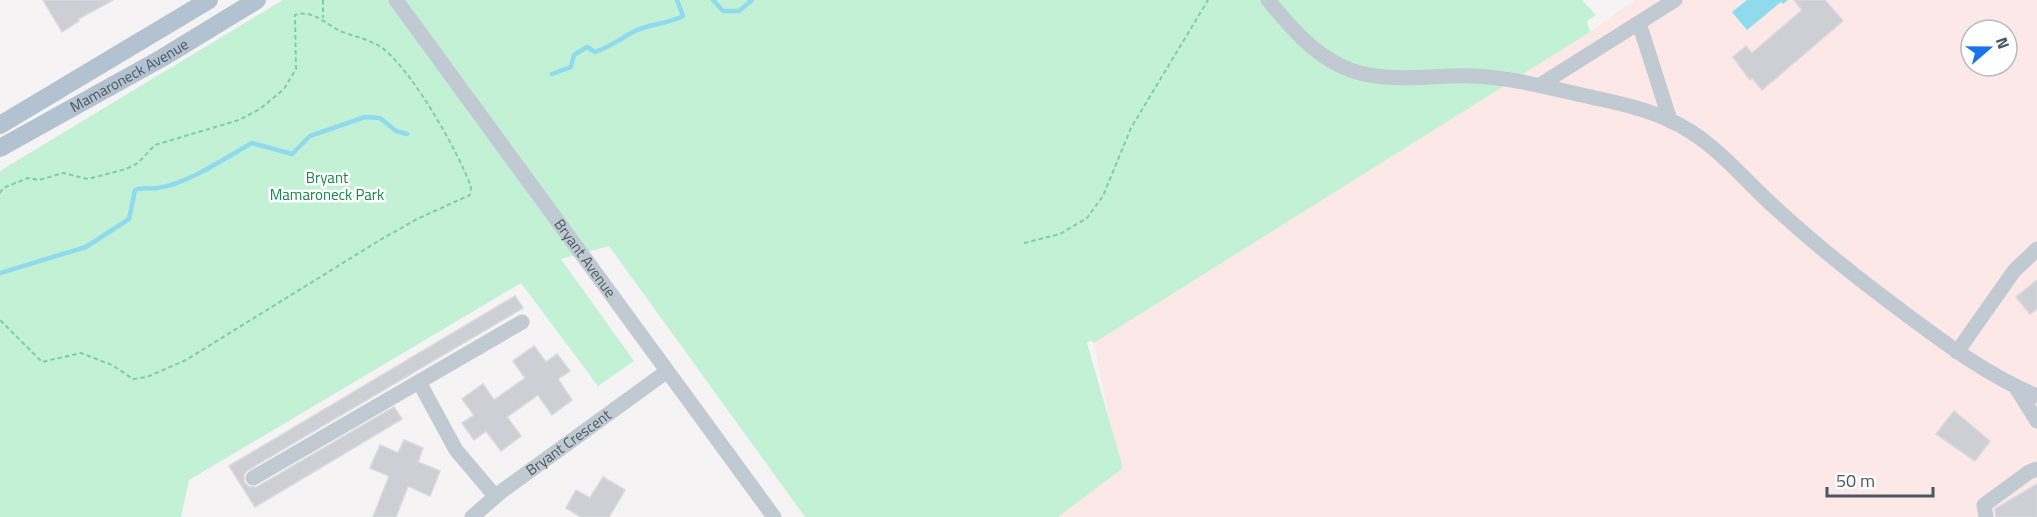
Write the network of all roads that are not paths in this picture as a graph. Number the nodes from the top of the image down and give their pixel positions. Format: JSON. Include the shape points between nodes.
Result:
{"nodes":[{"id":1,"x":209,"y":0,"type":"edge"},
{"id":2,"x":257,"y":0,"type":"edge"},
{"id":3,"x":396,"y":0,"type":"edge"},
{"id":4,"x":1268,"y":0,"type":"edge"},
{"id":5,"x":1675,"y":0,"type":"edge"},
{"id":6,"x":1639,"y":22,"type":"junction"},
{"id":7,"x":1540,"y":85,"type":"junction"},
{"id":8,"x":1670,"y":120,"type":"junction"},
{"id":9,"x":0,"y":125,"type":"edge"},
{"id":10,"x":0,"y":148,"type":"edge"},
{"id":11,"x":2037,"y":249,"type":"edge"},
{"id":12,"x":522,"y":322,"type":"dead end"},
{"id":13,"x":1957,"y":352,"type":"junction"},
{"id":14,"x":666,"y":372,"type":"junction"},
{"id":15,"x":419,"y":382,"type":"junction"},
{"id":16,"x":2015,"y":386,"type":"junction"},
{"id":17,"x":2037,"y":396,"type":"edge"},
{"id":18,"x":2037,"y":421,"type":"edge"},
{"id":19,"x":2037,"y":469,"type":"edge"},
{"id":20,"x":253,"y":478,"type":"dead end"},
{"id":21,"x":495,"y":496,"type":"junction"},
{"id":22,"x":472,"y":517,"type":"edge"},
{"id":23,"x":774,"y":517,"type":"edge"},
{"id":24,"x":1986,"y":517,"type":"edge"}],
"edges":[{"from":1,"to":9,"type":"main road","name":"Mamaroneck Avenue"},
{"from":2,"to":10,"type":"main road","name":"Mamaroneck Avenue"},
{"from":3,"to":14,"type":"street","name":"Bryant Avenue"},
{"from":4,"to":7,"type":"street","via":[[1315,50],[1342,67],[1369,76],[1473,76]]},
{"from":5,"to":6,"type":"street"},
{"from":6,"to":7,"type":"street"},
{"from":6,"to":8,"type":"street"},
{"from":7,"to":8,"type":"street","via":[[1636,107]]},
{"from":8,"to":13,"type":"street","via":[[1718,151],[1827,255]]},
{"from":11,"to":13,"type":"street","via":[[2014,271]]},
{"from":12,"to":15,"type":"street"},
{"from":13,"to":16,"type":"street"},
{"from":14,"to":21,"type":"street","name":"Bryant Crescent"},
{"from":14,"to":23,"type":"street","name":"Bryant Avenue"},
{"from":15,"to":20,"type":"street"},
{"from":15,"to":21,"type":"street","via":[[456,450]]},
{"from":16,"to":17,"type":"street"},
{"from":16,"to":18,"type":"street"},
{"from":19,"to":24,"type":"street","via":[[1984,505]]},
{"from":21,"to":22,"type":"street","name":"Bryant Crescent"}]}
